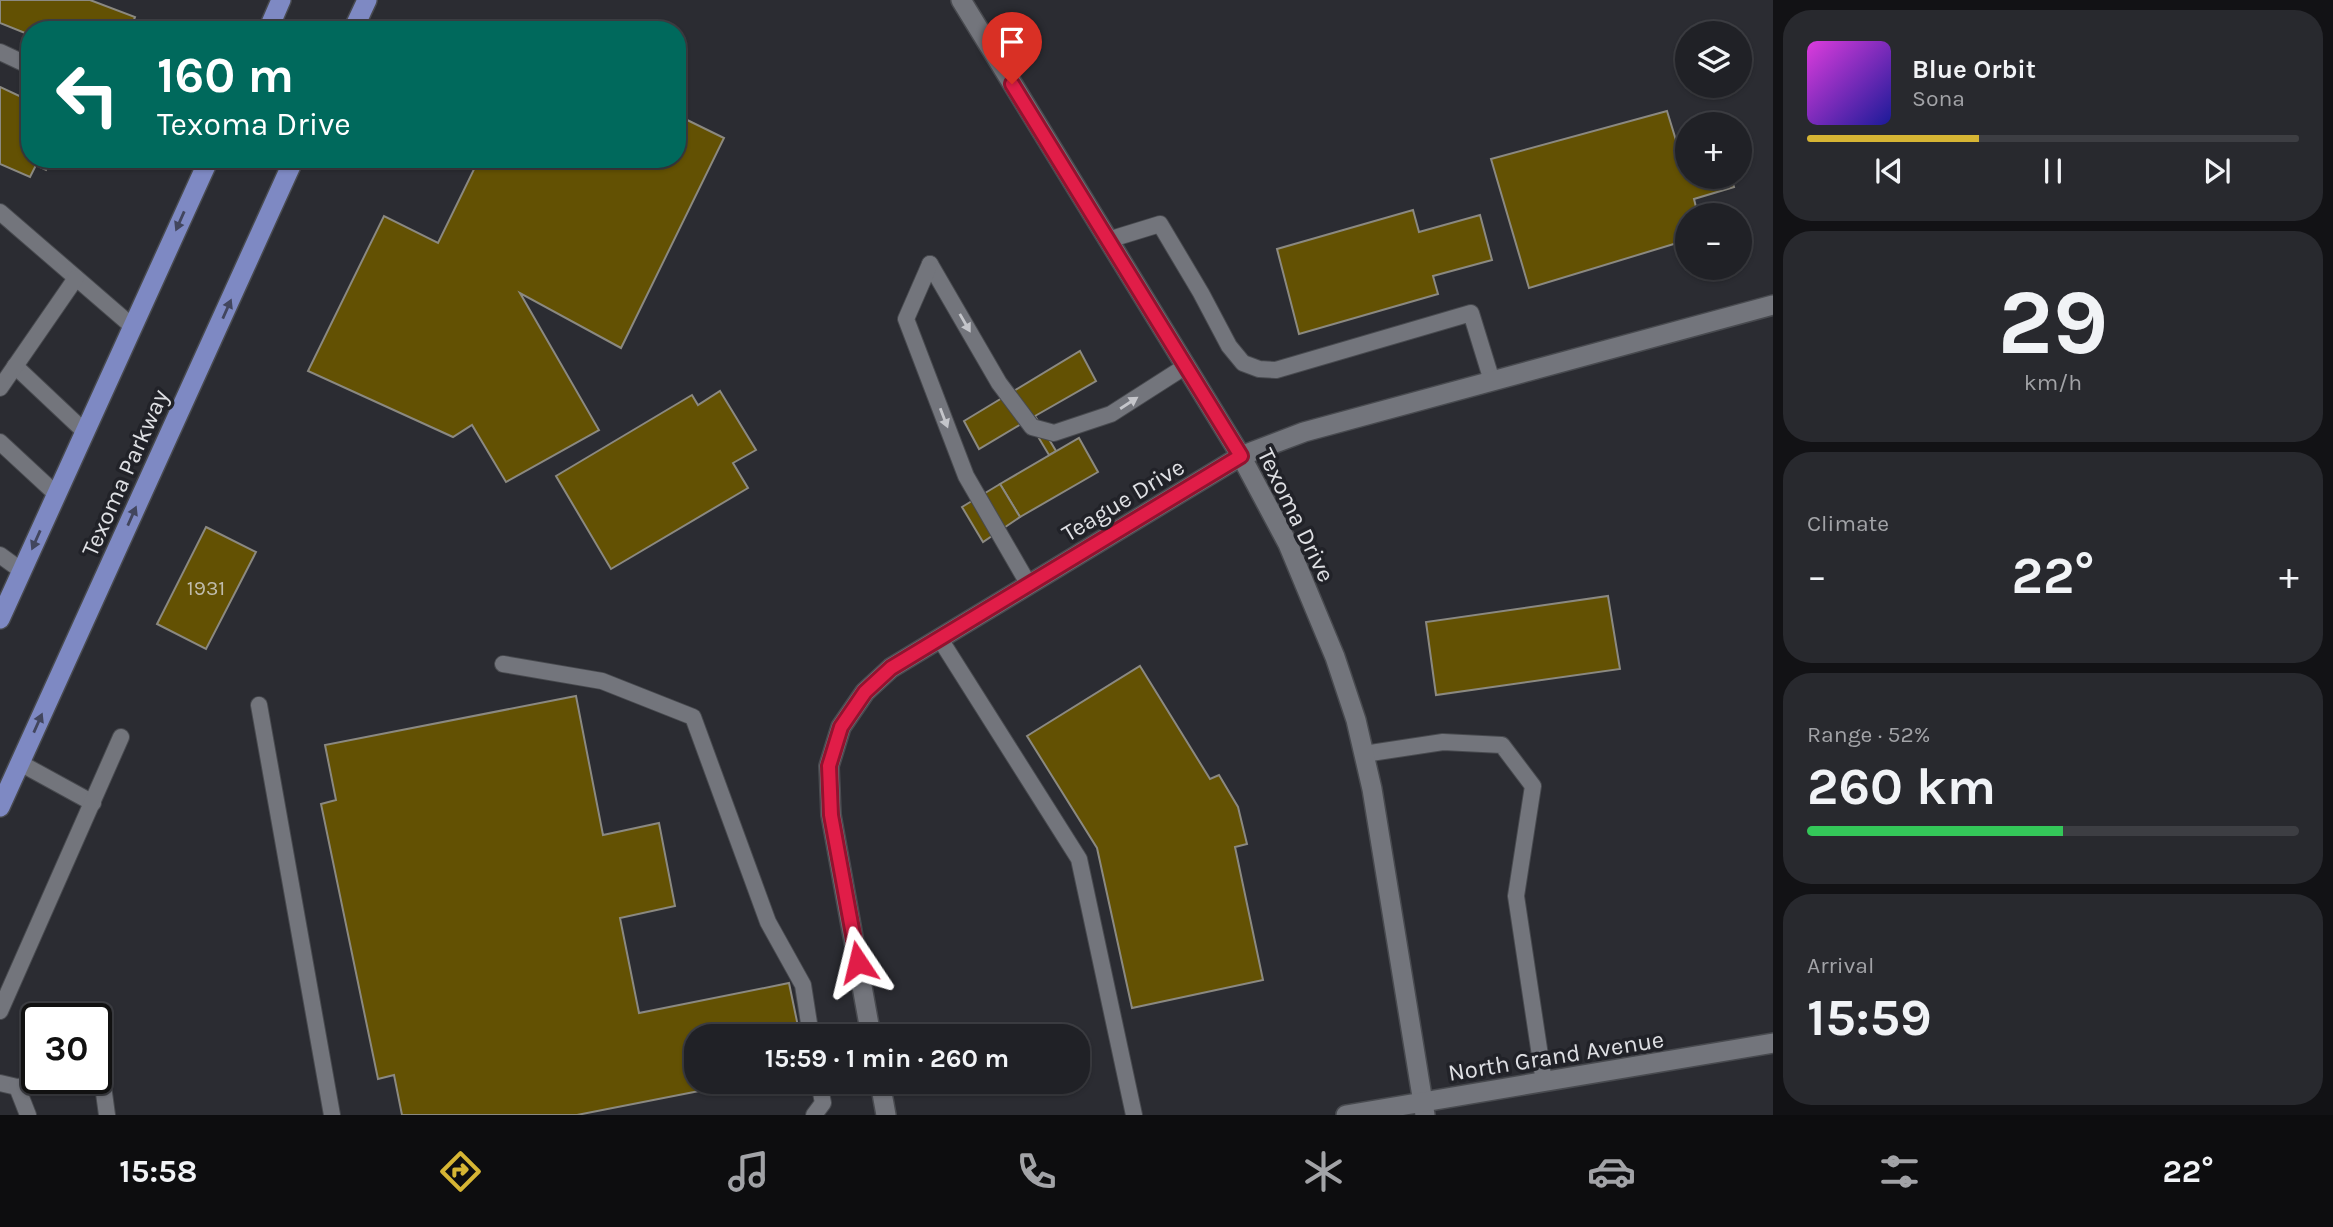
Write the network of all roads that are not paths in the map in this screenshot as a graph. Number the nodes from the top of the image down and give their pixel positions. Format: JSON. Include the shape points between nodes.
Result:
{"nodes":[{"id":1,"x":281,"y":0,"type":"edge"},
{"id":2,"x":367,"y":0,"type":"edge"},
{"id":3,"x":961,"y":0,"type":"edge"},
{"id":4,"x":272,"y":21,"type":"edge"},
{"id":5,"x":357,"y":21,"type":"edge"},
{"id":6,"x":0,"y":52,"type":"edge"},
{"id":7,"x":21,"y":61,"type":"edge"},
{"id":8,"x":205,"y":168,"type":"edge"},
{"id":9,"x":291,"y":168,"type":"edge"},
{"id":10,"x":0,"y":212,"type":"edge"},
{"id":11,"x":1108,"y":240,"type":"junction"},
{"id":12,"x":76,"y":278,"type":"junction"},
{"id":13,"x":1773,"y":305,"type":"edge"},
{"id":14,"x":133,"y":327,"type":"junction"},
{"id":15,"x":15,"y":366,"type":"junction"},
{"id":16,"x":1186,"y":366,"type":"junction"},
{"id":17,"x":1492,"y":381,"type":"junction"},
{"id":18,"x":0,"y":388,"type":"edge"},
{"id":19,"x":85,"y":432,"type":"junction"},
{"id":20,"x":0,"y":442,"type":"edge"},
{"id":21,"x":1241,"y":456,"type":"junction"},
{"id":22,"x":57,"y":494,"type":"junction"},
{"id":23,"x":0,"y":555,"type":"edge"},
{"id":24,"x":22,"y":571,"type":"junction"},
{"id":25,"x":1029,"y":586,"type":"junction"},
{"id":26,"x":0,"y":619,"type":"edge"},
{"id":27,"x":940,"y":639,"type":"junction"},
{"id":28,"x":503,"y":664,"type":"dead end"},
{"id":29,"x":259,"y":705,"type":"dead end"},
{"id":30,"x":121,"y":737,"type":"dead end"},
{"id":31,"x":1364,"y":754,"type":"junction"},
{"id":32,"x":20,"y":763,"type":"junction"},
{"id":33,"x":93,"y":803,"type":"junction"},
{"id":34,"x":0,"y":807,"type":"edge"},
{"id":35,"x":0,"y":1011,"type":"edge"},
{"id":36,"x":809,"y":1024,"type":"edge"},
{"id":37,"x":869,"y":1024,"type":"edge"},
{"id":38,"x":1773,"y":1044,"type":"edge"},
{"id":39,"x":1544,"y":1082,"type":"junction"},
{"id":40,"x":0,"y":1083,"type":"edge"},
{"id":41,"x":21,"y":1086,"type":"edge"},
{"id":42,"x":18,"y":1087,"type":"junction"},
{"id":43,"x":104,"y":1094,"type":"edge"},
{"id":44,"x":821,"y":1094,"type":"edge"},
{"id":45,"x":882,"y":1094,"type":"edge"},
{"id":46,"x":1424,"y":1108,"type":"edge"},
{"id":47,"x":29,"y":1115,"type":"edge"},
{"id":48,"x":107,"y":1115,"type":"edge"},
{"id":49,"x":331,"y":1115,"type":"edge"},
{"id":50,"x":814,"y":1115,"type":"edge"},
{"id":51,"x":886,"y":1115,"type":"edge"},
{"id":52,"x":1134,"y":1115,"type":"edge"},
{"id":53,"x":1346,"y":1115,"type":"edge"}],
"edges":[{"from":1,"to":4,"type":"main road"},
{"from":2,"to":5,"type":"main road"},
{"from":3,"to":11,"type":"street","name":"Texoma Drive"},
{"from":6,"to":7,"type":"lane"},
{"from":8,"to":14,"type":"main road","one_way":true},
{"from":32,"to":9,"type":"main road","name":"Texoma Parkway","one_way":true},
{"from":10,"to":12,"type":"lane"},
{"from":11,"to":16,"type":"street","name":"Texoma Drive"},
{"from":11,"to":17,"type":"lane","via":[[1160,224],[1229,346],[1243,363],[1259,369],[1276,370],[1471,313]]},
{"from":12,"to":14,"type":"lane"},
{"from":12,"to":15,"type":"lane"},
{"from":13,"to":17,"type":"street","name":"Teague Drive"},
{"from":14,"to":19,"type":"main road"},
{"from":15,"to":18,"type":"lane"},
{"from":15,"to":19,"type":"lane"},
{"from":16,"to":21,"type":"street","name":"Texoma Drive"},
{"from":16,"to":25,"type":"lane","via":[[1111,414],[1054,433],[1032,427],[999,383],[930,264],[905,319],[966,476]]},
{"from":17,"to":21,"type":"street","name":"Teague Drive","via":[[1304,432]]},
{"from":19,"to":22,"type":"main road"},
{"from":20,"to":22,"type":"lane"},
{"from":21,"to":25,"type":"street","name":"Teague Drive"},
{"from":21,"to":31,"type":"street","name":"Texoma Drive","via":[[1288,544],[1352,708]]},
{"from":22,"to":24,"type":"main road","one_way":true},
{"from":23,"to":24,"type":"lane"},
{"from":24,"to":26,"type":"main road"},
{"from":25,"to":27,"type":"street","name":"Teague Drive"},
{"from":27,"to":37,"type":"street","name":"Teague Drive","via":[[891,668],[865,692],[841,727],[829,766],[831,815]]},
{"from":27,"to":52,"type":"lane","via":[[1079,859]]},
{"from":28,"to":36,"type":"lane","via":[[602,681],[693,717],[768,922],[803,985]]},
{"from":29,"to":49,"type":"lane"},
{"from":30,"to":33,"type":"lane"},
{"from":31,"to":39,"type":"lane","via":[[1444,742],[1502,745],[1533,786],[1516,895]]},
{"from":31,"to":46,"type":"street","name":"Texoma Drive"},
{"from":32,"to":33,"type":"lane"},
{"from":32,"to":34,"type":"main road","name":"Texoma Parkway"},
{"from":33,"to":35,"type":"lane"},
{"from":38,"to":39,"type":"street","name":"North Grand Avenue"},
{"from":39,"to":46,"type":"street","name":"North Grand Avenue"},
{"from":40,"to":42,"type":"lane"},
{"from":41,"to":42,"type":"lane"},
{"from":42,"to":47,"type":"lane"},
{"from":43,"to":48,"type":"lane"},
{"from":44,"to":50,"type":"lane","via":[[823,1103]]},
{"from":45,"to":51,"type":"street"},
{"from":46,"to":53,"type":"street","name":"North Grand Avenue"}]}
